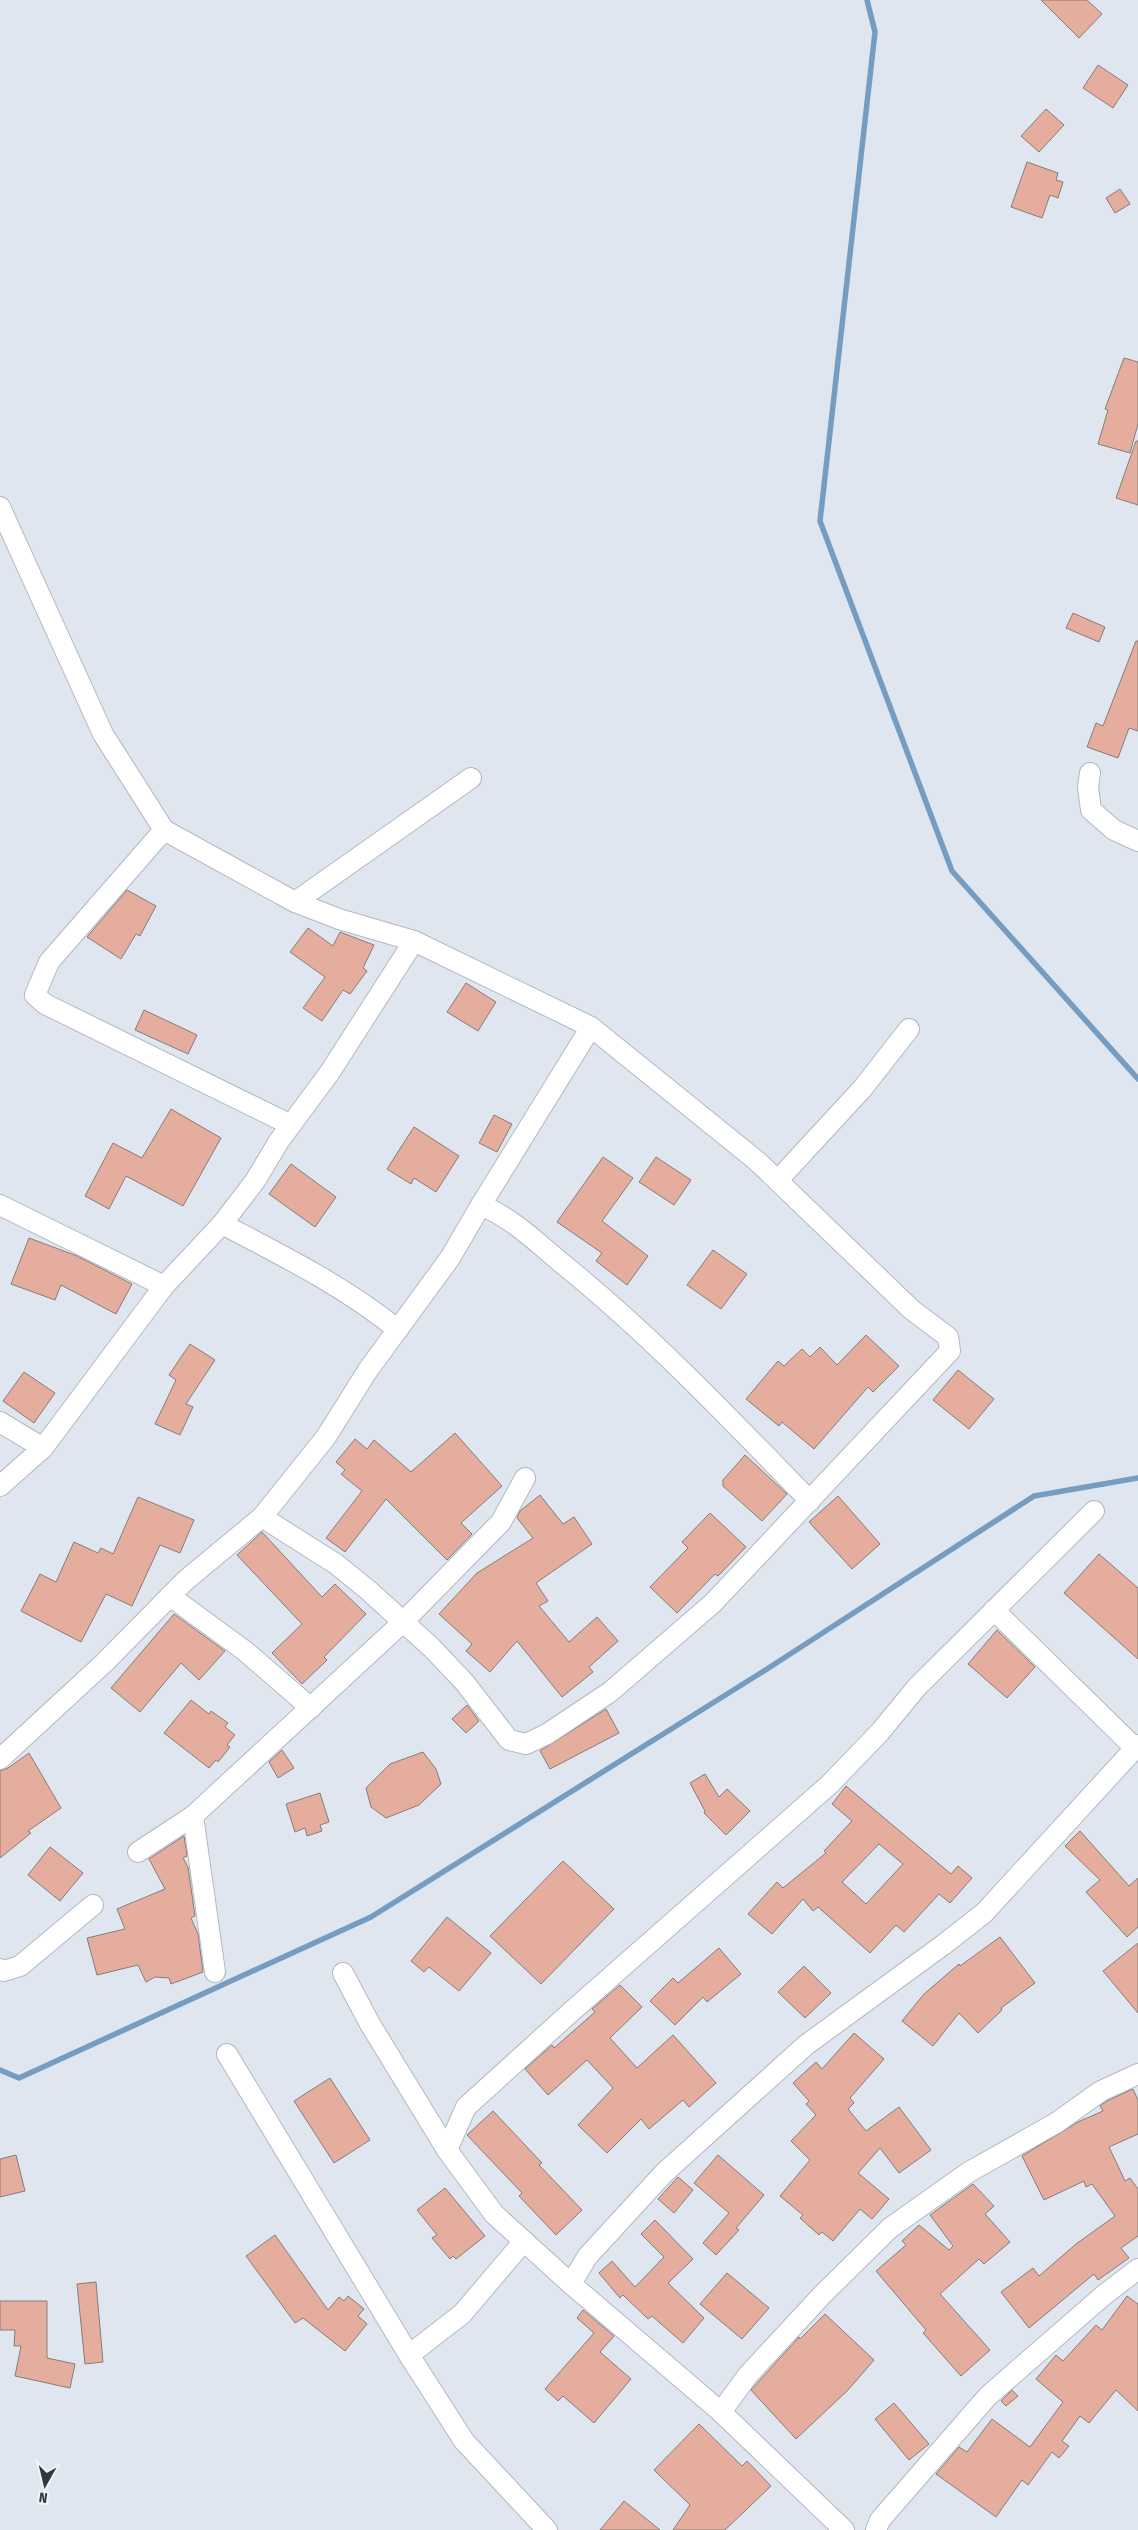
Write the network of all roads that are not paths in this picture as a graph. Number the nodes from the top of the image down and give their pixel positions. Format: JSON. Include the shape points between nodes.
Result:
{"nodes":[{"id":1,"x":0,"y":507,"type":"edge"},
{"id":2,"x":1090,"y":773,"type":"dead end"},
{"id":3,"x":471,"y":778,"type":"dead end"},
{"id":4,"x":164,"y":830,"type":"junction"},
{"id":5,"x":1138,"y":841,"type":"edge"},
{"id":6,"x":295,"y":902,"type":"junction"},
{"id":7,"x":414,"y":941,"type":"junction"},
{"id":8,"x":591,"y":1027,"type":"junction"},
{"id":9,"x":910,"y":1029,"type":"dead end"},
{"id":10,"x":290,"y":1125,"type":"junction"},
{"id":11,"x":778,"y":1180,"type":"junction"},
{"id":12,"x":0,"y":1205,"type":"edge"},
{"id":13,"x":482,"y":1206,"type":"junction"},
{"id":14,"x":222,"y":1224,"type":"junction"},
{"id":15,"x":164,"y":1286,"type":"junction"},
{"id":16,"x":398,"y":1330,"type":"junction"},
{"id":17,"x":0,"y":1422,"type":"edge"},
{"id":18,"x":43,"y":1448,"type":"junction"},
{"id":19,"x":525,"y":1478,"type":"dead end"},
{"id":20,"x":0,"y":1486,"type":"edge"},
{"id":21,"x":810,"y":1501,"type":"junction"},
{"id":22,"x":1094,"y":1511,"type":"dead end"},
{"id":23,"x":262,"y":1516,"type":"junction"},
{"id":24,"x":170,"y":1596,"type":"junction"},
{"id":25,"x":994,"y":1610,"type":"junction"},
{"id":26,"x":402,"y":1623,"type":"junction"},
{"id":27,"x":311,"y":1708,"type":"junction"},
{"id":28,"x":1137,"y":1746,"type":"edge"},
{"id":29,"x":0,"y":1758,"type":"edge"},
{"id":30,"x":193,"y":1816,"type":"junction"},
{"id":31,"x":138,"y":1852,"type":"dead end"},
{"id":32,"x":93,"y":1905,"type":"dead end"},
{"id":33,"x":0,"y":1969,"type":"edge"},
{"id":34,"x":215,"y":1972,"type":"dead end"},
{"id":35,"x":343,"y":1973,"type":"dead end"},
{"id":36,"x":227,"y":2054,"type":"dead end"},
{"id":37,"x":1138,"y":2074,"type":"edge"},
{"id":38,"x":447,"y":2150,"type":"junction"},
{"id":39,"x":524,"y":2241,"type":"junction"},
{"id":40,"x":1138,"y":2269,"type":"edge"},
{"id":41,"x":571,"y":2284,"type":"junction"},
{"id":42,"x":410,"y":2355,"type":"junction"},
{"id":43,"x":721,"y":2412,"type":"junction"},
{"id":44,"x":547,"y":2530,"type":"edge"},
{"id":45,"x":844,"y":2530,"type":"edge"},
{"id":46,"x":876,"y":2530,"type":"edge"}],
"edges":[{"from":1,"to":4,"type":"street","via":[[103,734]]},
{"from":2,"to":5,"type":"street","via":[[1091,810],[1114,830]]},
{"from":3,"to":6,"type":"street"},
{"from":4,"to":6,"type":"street"},
{"from":4,"to":10,"type":"street","via":[[50,962],[35,995],[45,1004]]},
{"from":6,"to":7,"type":"street"},
{"from":7,"to":8,"type":"street"},
{"from":7,"to":10,"type":"street","via":[[330,1072]]},
{"from":8,"to":11,"type":"street"},
{"from":8,"to":13,"type":"street"},
{"from":9,"to":11,"type":"street","via":[[862,1089]]},
{"from":10,"to":14,"type":"street","via":[[255,1181]]},
{"from":11,"to":21,"type":"street","via":[[912,1310],[948,1338],[950,1351]]},
{"from":12,"to":15,"type":"street"},
{"from":13,"to":16,"type":"street","via":[[450,1258]]},
{"from":13,"to":21,"type":"street","via":[[504,1215],[624,1315],[664,1351]]},
{"from":14,"to":15,"type":"street"},
{"from":14,"to":16,"type":"street","via":[[327,1279],[369,1306]]},
{"from":15,"to":18,"type":"street"},
{"from":16,"to":23,"type":"street","via":[[368,1370],[326,1437]]},
{"from":17,"to":18,"type":"street"},
{"from":18,"to":20,"type":"street"},
{"from":19,"to":26,"type":"street","via":[[501,1522]]},
{"from":21,"to":26,"type":"street","via":[[713,1603],[610,1692],[547,1734],[526,1744],[509,1740],[465,1683],[432,1648]]},
{"from":22,"to":25,"type":"street"},
{"from":23,"to":24,"type":"street"},
{"from":23,"to":26,"type":"street","via":[[336,1564]]},
{"from":24,"to":27,"type":"street","via":[[245,1651]]},
{"from":24,"to":29,"type":"street","via":[[104,1663]]},
{"from":25,"to":28,"type":"street"},
{"from":25,"to":38,"type":"street","via":[[917,1687],[880,1732],[830,1784],[466,2107]]},
{"from":26,"to":27,"type":"street"},
{"from":27,"to":30,"type":"street"},
{"from":28,"to":41,"type":"street","via":[[984,1913],[806,2045],[664,2173],[587,2257]]},
{"from":30,"to":31,"type":"street"},
{"from":30,"to":34,"type":"street"},
{"from":32,"to":33,"type":"street","via":[[20,1966],[4,1971]]},
{"from":35,"to":38,"type":"street","via":[[370,2024]]},
{"from":36,"to":42,"type":"street"},
{"from":37,"to":43,"type":"street","via":[[1101,2091],[1056,2123],[969,2172],[890,2228],[748,2375]]},
{"from":38,"to":39,"type":"street","via":[[494,2214]]},
{"from":39,"to":41,"type":"street"},
{"from":39,"to":42,"type":"street","via":[[462,2314]]},
{"from":40,"to":46,"type":"street","via":[[988,2396],[880,2520]]},
{"from":41,"to":43,"type":"street"},
{"from":42,"to":44,"type":"street","via":[[464,2441]]},
{"from":43,"to":45,"type":"street"}]}
